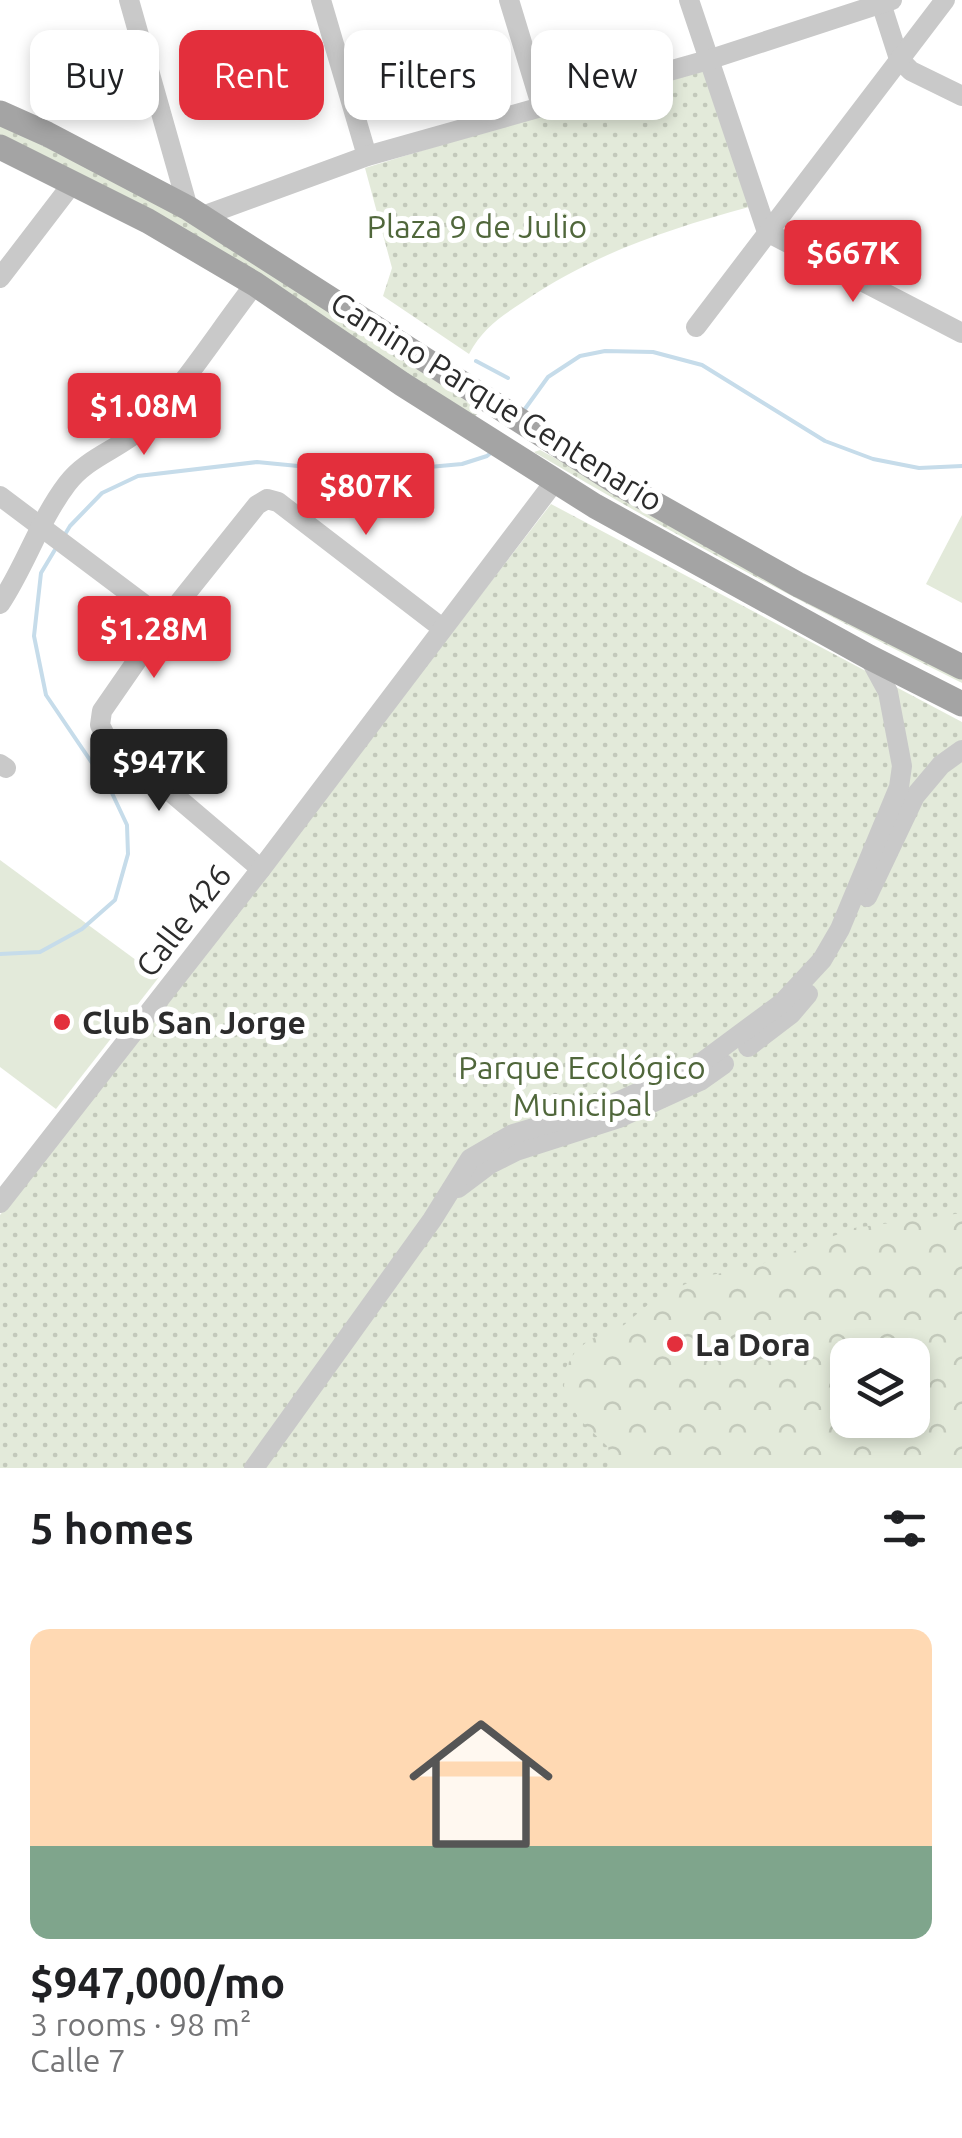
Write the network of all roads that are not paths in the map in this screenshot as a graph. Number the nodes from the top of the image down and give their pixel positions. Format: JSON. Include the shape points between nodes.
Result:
{"nodes":[{"id":1,"x":129,"y":0,"type":"edge"},
{"id":2,"x":321,"y":0,"type":"edge"},
{"id":3,"x":509,"y":0,"type":"edge"},
{"id":4,"x":689,"y":0,"type":"edge"},
{"id":5,"x":944,"y":0,"type":"edge"},
{"id":6,"x":884,"y":1,"type":"edge"},
{"id":7,"x":899,"y":59,"type":"junction"},
{"id":8,"x":708,"y":60,"type":"junction"},
{"id":9,"x":673,"y":69,"type":"edge"},
{"id":10,"x":531,"y":72,"type":"edge"},
{"id":11,"x":962,"y":96,"type":"edge"},
{"id":12,"x":531,"y":108,"type":"edge"},
{"id":13,"x":0,"y":109,"type":"edge"},
{"id":14,"x":0,"y":147,"type":"edge"},
{"id":15,"x":367,"y":156,"type":"junction"},
{"id":16,"x":72,"y":184,"type":"junction"},
{"id":17,"x":194,"y":212,"type":"junction"},
{"id":18,"x":767,"y":232,"type":"junction"},
{"id":19,"x":0,"y":278,"type":"edge"},
{"id":20,"x":255,"y":284,"type":"junction"},
{"id":21,"x":696,"y":327,"type":"dead end"},
{"id":22,"x":962,"y":334,"type":"edge"},
{"id":23,"x":546,"y":475,"type":"junction"},
{"id":24,"x":0,"y":496,"type":"edge"},
{"id":25,"x":43,"y":528,"type":"junction"},
{"id":26,"x":0,"y":604,"type":"edge"},
{"id":27,"x":166,"y":620,"type":"junction"},
{"id":28,"x":442,"y":628,"type":"junction"},
{"id":29,"x":870,"y":657,"type":"junction"},
{"id":30,"x":962,"y":667,"type":"edge"},
{"id":31,"x":962,"y":704,"type":"edge"},
{"id":32,"x":962,"y":750,"type":"edge"},
{"id":33,"x":261,"y":869,"type":"junction"},
{"id":34,"x":841,"y":938,"type":"junction"},
{"id":35,"x":0,"y":1203,"type":"edge"},
{"id":36,"x":254,"y":1468,"type":"edge"}],
"edges":[{"from":1,"to":17,"type":"street"},
{"from":2,"to":15,"type":"street"},
{"from":3,"to":10,"type":"street"},
{"from":4,"to":8,"type":"street"},
{"from":5,"to":7,"type":"street"},
{"from":6,"to":7,"type":"street"},
{"from":6,"to":8,"type":"street"},
{"from":7,"to":11,"type":"street"},
{"from":7,"to":18,"type":"street"},
{"from":8,"to":9,"type":"street"},
{"from":8,"to":18,"type":"street"},
{"from":12,"to":15,"type":"street"},
{"from":13,"to":17,"type":"main road","name":"Camino Parque Centenario"},
{"from":14,"to":16,"type":"main road","name":"Camino Parque Centenario"},
{"from":15,"to":17,"type":"street"},
{"from":16,"to":19,"type":"street"},
{"from":16,"to":20,"type":"main road","name":"Camino Parque Centenario"},
{"from":17,"to":30,"type":"main road","name":"Camino Parque Centenario","via":[[616,482]]},
{"from":18,"to":21,"type":"street"},
{"from":18,"to":22,"type":"street"},
{"from":20,"to":23,"type":"main road","name":"Camino Parque Centenario"},
{"from":20,"to":25,"type":"street","via":[[144,427],[69,482]]},
{"from":23,"to":28,"type":"street","name":"Calle 426"},
{"from":23,"to":29,"type":"main road","name":"Camino Parque Centenario"},
{"from":24,"to":25,"type":"street"},
{"from":25,"to":26,"type":"street"},
{"from":25,"to":27,"type":"street"},
{"from":27,"to":28,"type":"street","via":[[267,500]]},
{"from":27,"to":33,"type":"street","via":[[102,712],[100,725]]},
{"from":28,"to":33,"type":"street","name":"Calle 426"},
{"from":29,"to":31,"type":"main road","name":"Camino Parque Centenario"},
{"from":29,"to":34,"type":"street","via":[[888,692],[902,766]]},
{"from":32,"to":34,"type":"street","via":[[915,796]]},
{"from":33,"to":35,"type":"street","name":"Calle 426"},
{"from":34,"to":36,"type":"street","via":[[738,1046],[621,1108],[513,1134],[470,1159]]}]}
